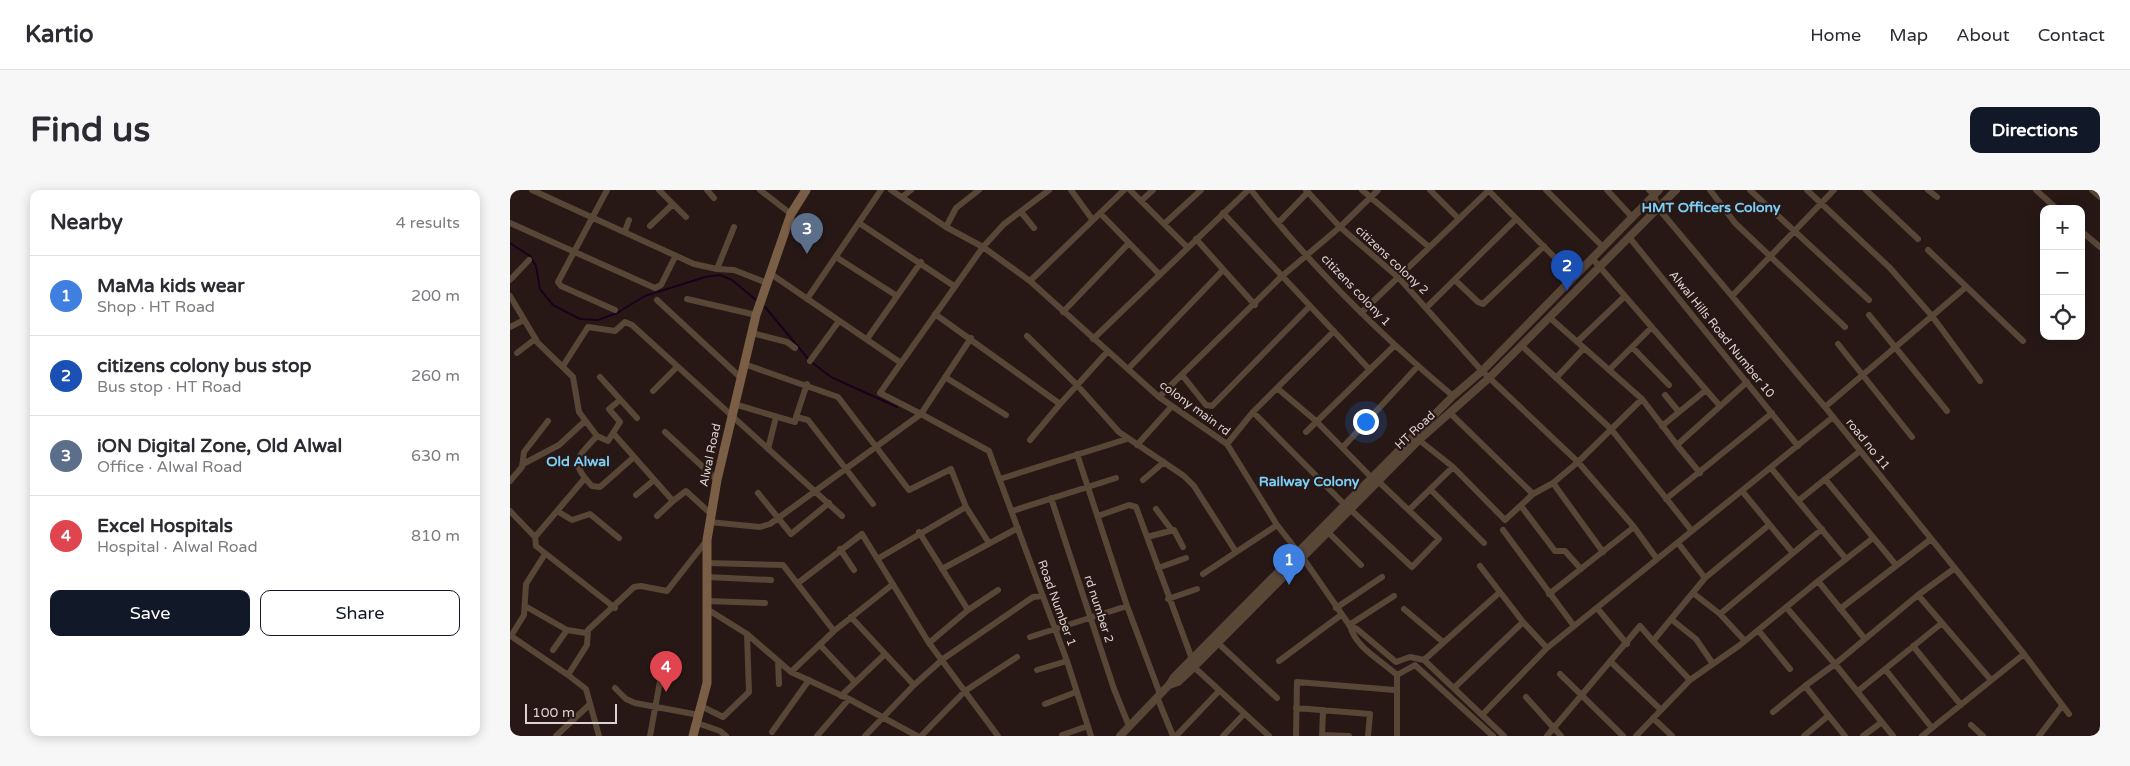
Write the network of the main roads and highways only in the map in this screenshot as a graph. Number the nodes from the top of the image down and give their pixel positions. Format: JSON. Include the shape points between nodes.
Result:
{"nodes":[{"id":1,"x":806,"y":190,"type":"edge"},
{"id":2,"x":693,"y":736,"type":"edge"}],
"edges":[{"from":1,"to":2,"type":"main road","name":"Alwal Road","via":[[791,214],[756,315],[730,416],[707,540],[707,683]]}]}
